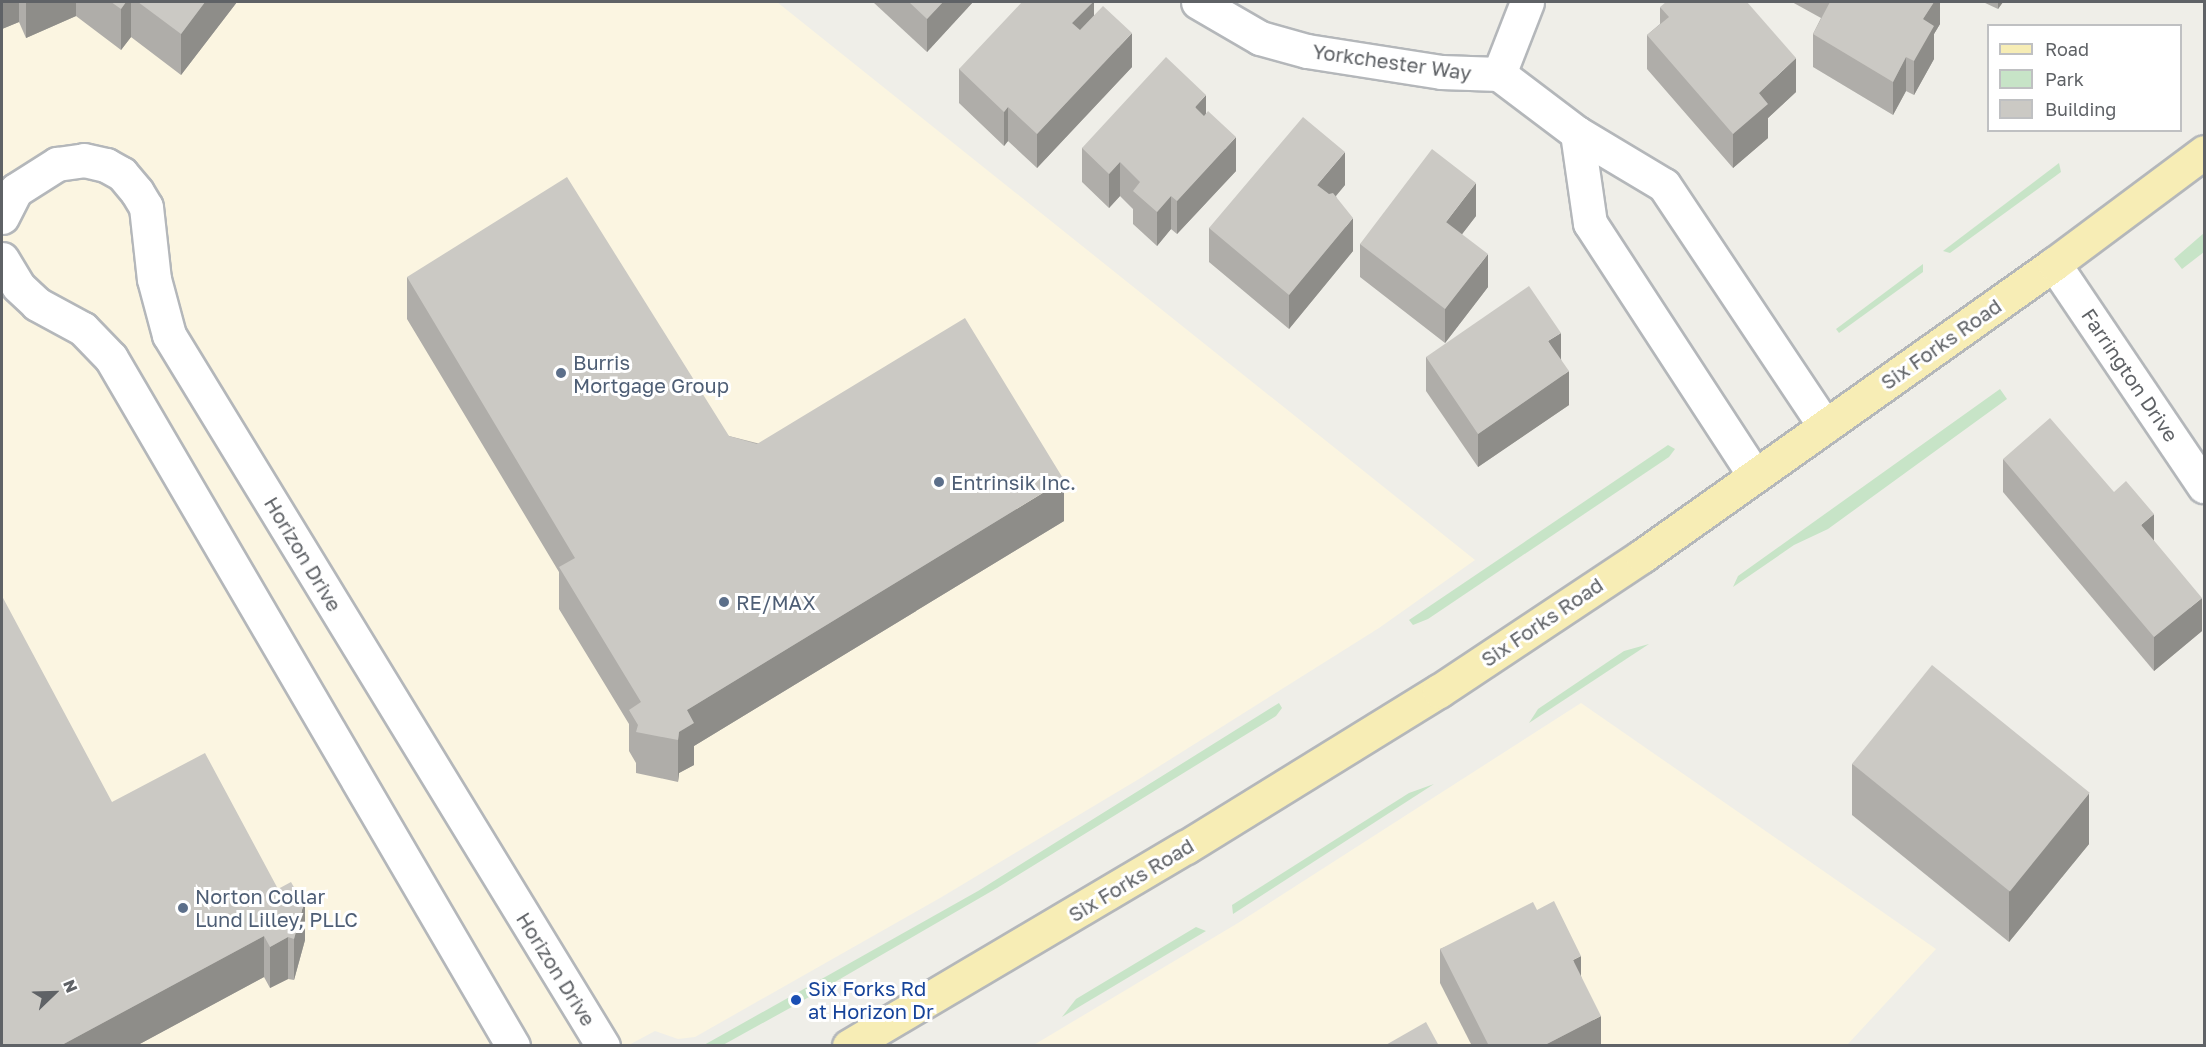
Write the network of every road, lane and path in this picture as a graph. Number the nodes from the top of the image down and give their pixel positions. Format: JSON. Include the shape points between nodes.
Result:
{"nodes":[{"id":1,"x":1198,"y":2,"type":"edge"},
{"id":2,"x":1527,"y":2,"type":"edge"},
{"id":3,"x":1499,"y":74,"type":"junction"},
{"id":4,"x":1576,"y":133,"type":"junction"},
{"id":5,"x":2205,"y":152,"type":"edge"},
{"id":6,"x":2,"y":217,"type":"edge"},
{"id":7,"x":2,"y":259,"type":"edge"},
{"id":8,"x":2054,"y":264,"type":"junction"},
{"id":9,"x":1825,"y":426,"type":"junction"},
{"id":10,"x":1754,"y":475,"type":"junction"},
{"id":11,"x":2205,"y":486,"type":"edge"},
{"id":12,"x":513,"y":1046,"type":"edge"},
{"id":13,"x":603,"y":1046,"type":"edge"},
{"id":14,"x":849,"y":1046,"type":"edge"}],
"edges":[{"from":1,"to":3,"type":"street","name":"Yorkchester Way","via":[[1260,38],[1307,51],[1441,72]]},
{"from":2,"to":3,"type":"street"},
{"from":3,"to":4,"type":"street","name":"Yorkchester Way"},
{"from":4,"to":9,"type":"street","name":"Yorkchester Way","via":[[1664,185]]},
{"from":4,"to":10,"type":"street","via":[[1590,223]]},
{"from":5,"to":8,"type":"main road","name":"Six Forks Road"},
{"from":6,"to":13,"type":"street","name":"Horizon Drive","via":[[16,190],[57,164],[84,160],[106,165],[122,174],[137,192],[146,207],[154,279],[169,335]]},
{"from":7,"to":12,"type":"street","via":[[18,286],[37,304],[83,329],[111,358]]},
{"from":8,"to":9,"type":"main road","name":"Six Forks Road"},
{"from":8,"to":11,"type":"street","name":"Farrington Drive"},
{"from":9,"to":10,"type":"main road","name":"Six Forks Road"},
{"from":10,"to":14,"type":"main road","name":"Six Forks Road","via":[[1642,556],[1376,732]]}]}
